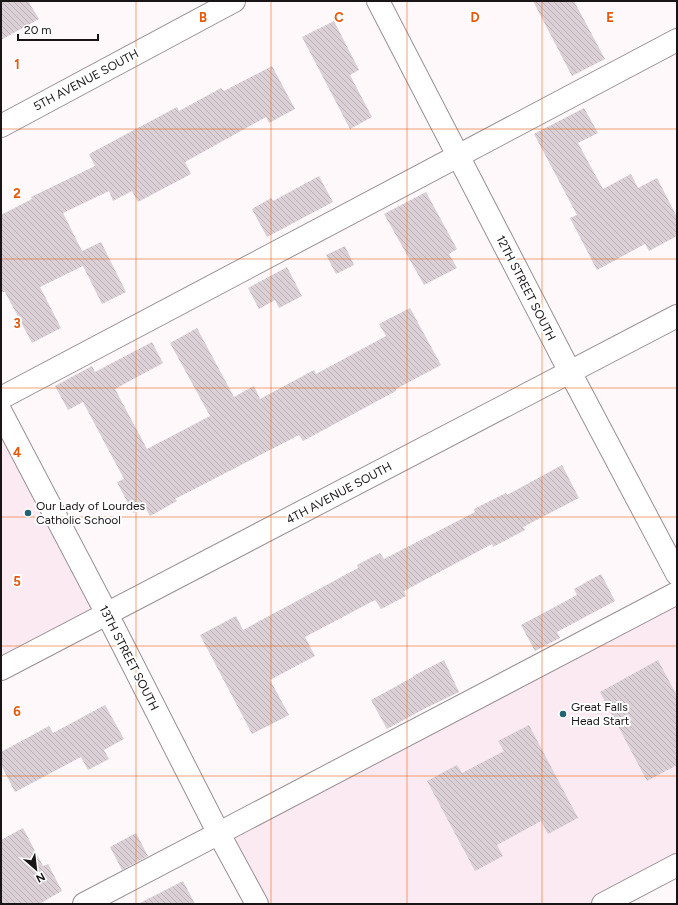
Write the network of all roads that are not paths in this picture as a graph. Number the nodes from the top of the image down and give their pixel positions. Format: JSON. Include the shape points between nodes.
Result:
{"nodes":[{"id":1,"x":234,"y":1,"type":"edge"},
{"id":2,"x":378,"y":1,"type":"edge"},
{"id":3,"x":677,"y":40,"type":"edge"},
{"id":4,"x":1,"y":126,"type":"edge"},
{"id":5,"x":458,"y":156,"type":"junction"},
{"id":6,"x":677,"y":316,"type":"edge"},
{"id":7,"x":570,"y":372,"type":"junction"},
{"id":8,"x":1,"y":398,"type":"edge"},
{"id":9,"x":1,"y":412,"type":"edge"},
{"id":10,"x":677,"y":574,"type":"edge"},
{"id":11,"x":677,"y":593,"type":"edge"},
{"id":12,"x":107,"y":614,"type":"junction"},
{"id":13,"x":1,"y":669,"type":"edge"},
{"id":14,"x":219,"y":834,"type":"junction"},
{"id":15,"x":677,"y":865,"type":"edge"},
{"id":16,"x":84,"y":904,"type":"edge"},
{"id":17,"x":257,"y":904,"type":"edge"},
{"id":18,"x":603,"y":904,"type":"edge"}],
"edges":[{"from":1,"to":4,"type":"street","name":"5TH AVENUE SOUTH"},
{"from":2,"to":5,"type":"street","name":"12TH STREET SOUTH"},
{"from":3,"to":5,"type":"street"},
{"from":5,"to":7,"type":"street","name":"12TH STREET SOUTH"},
{"from":5,"to":8,"type":"street"},
{"from":6,"to":7,"type":"street","name":"4TH AVENUE SOUTH"},
{"from":7,"to":10,"type":"street","name":"12TH STREET SOUTH"},
{"from":7,"to":12,"type":"street","name":"4TH AVENUE SOUTH"},
{"from":9,"to":12,"type":"street","name":"13TH STREET SOUTH"},
{"from":11,"to":14,"type":"street"},
{"from":12,"to":13,"type":"street","name":"4TH AVENUE SOUTH"},
{"from":12,"to":14,"type":"street","name":"13TH STREET SOUTH"},
{"from":14,"to":16,"type":"street"},
{"from":14,"to":17,"type":"street","name":"13TH STREET SOUTH"},
{"from":15,"to":18,"type":"street"}]}
